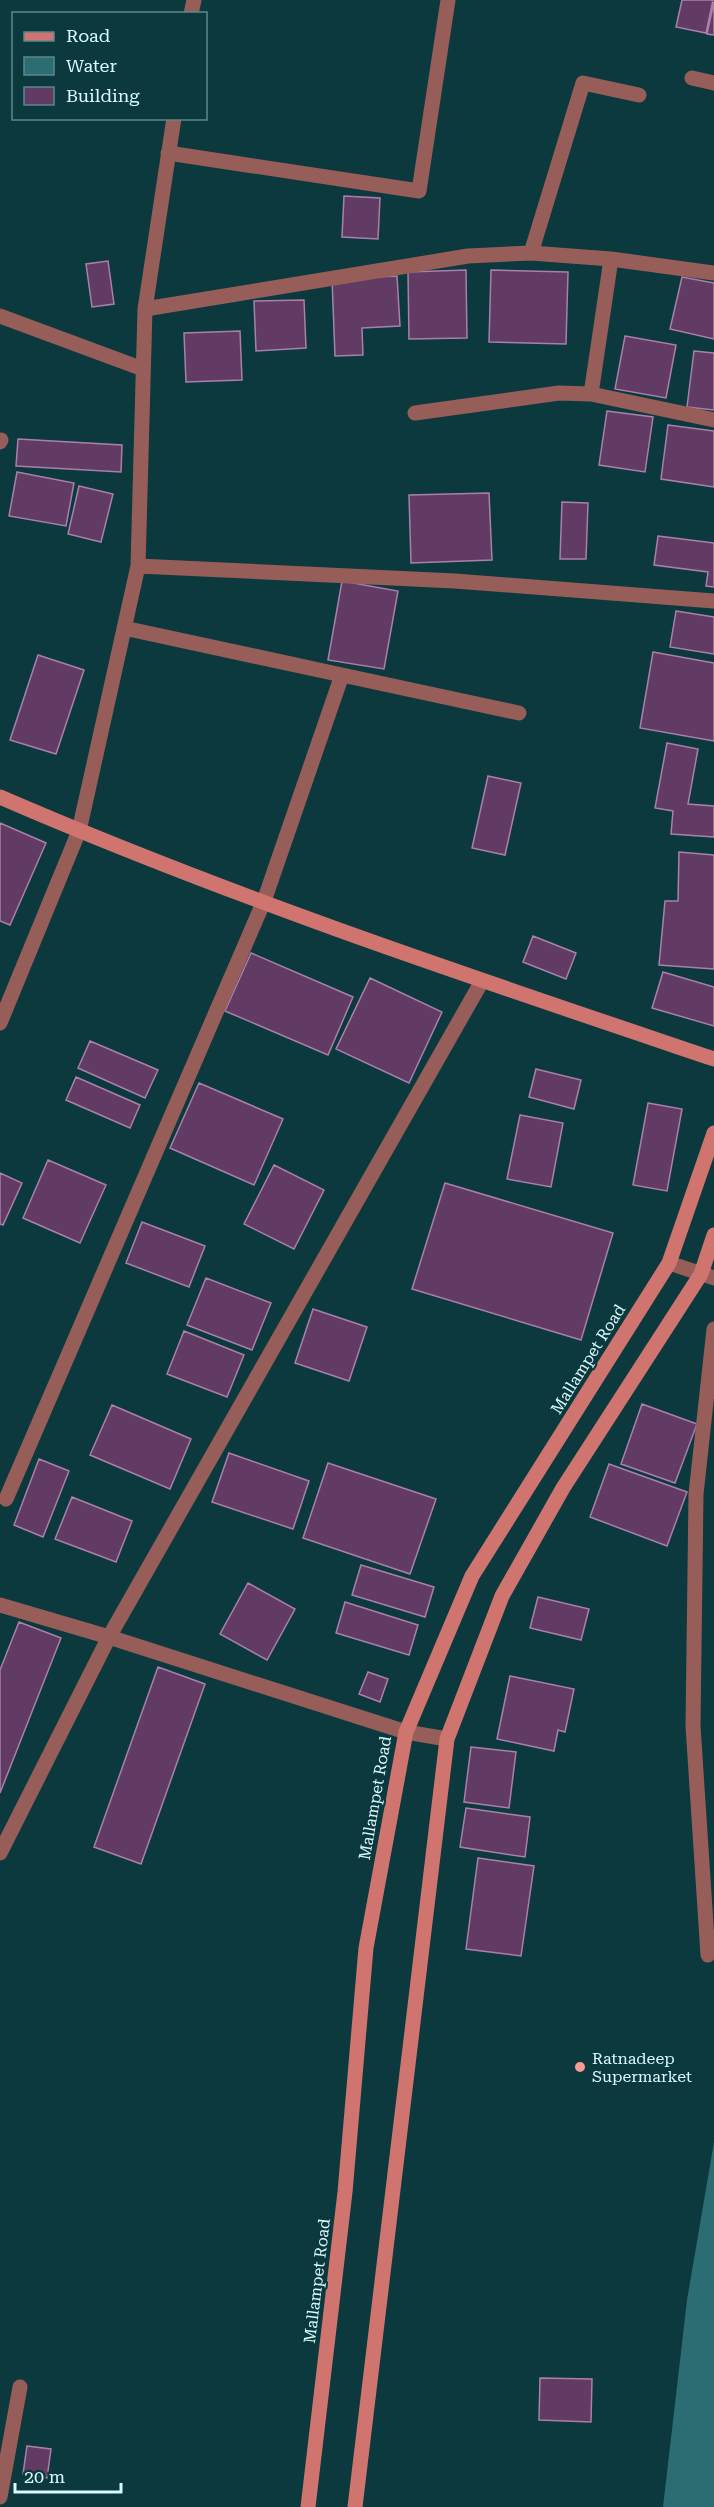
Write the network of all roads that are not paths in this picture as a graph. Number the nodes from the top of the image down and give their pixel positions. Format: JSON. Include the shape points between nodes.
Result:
{"nodes":[{"id":1,"x":448,"y":0,"type":"edge"},
{"id":2,"x":692,"y":78,"type":"dead end"},
{"id":3,"x":714,"y":83,"type":"edge"},
{"id":4,"x":639,"y":95,"type":"dead end"},
{"id":5,"x":174,"y":120,"type":"edge"},
{"id":6,"x":168,"y":153,"type":"junction"},
{"id":7,"x":531,"y":253,"type":"junction"},
{"id":8,"x":611,"y":259,"type":"junction"},
{"id":9,"x":714,"y":273,"type":"edge"},
{"id":10,"x":144,"y":309,"type":"junction"},
{"id":11,"x":0,"y":316,"type":"edge"},
{"id":12,"x":143,"y":369,"type":"junction"},
{"id":13,"x":591,"y":394,"type":"junction"},
{"id":14,"x":415,"y":413,"type":"dead end"},
{"id":15,"x":714,"y":420,"type":"edge"},
{"id":16,"x":138,"y":566,"type":"junction"},
{"id":17,"x":714,"y":602,"type":"edge"},
{"id":18,"x":124,"y":628,"type":"junction"},
{"id":19,"x":342,"y":675,"type":"junction"},
{"id":20,"x":519,"y":713,"type":"dead end"},
{"id":21,"x":0,"y":797,"type":"edge"},
{"id":22,"x":79,"y":831,"type":"junction"},
{"id":23,"x":264,"y":901,"type":"junction"},
{"id":24,"x":482,"y":981,"type":"junction"},
{"id":25,"x":0,"y":1023,"type":"edge"},
{"id":26,"x":714,"y":1059,"type":"edge"},
{"id":27,"x":714,"y":1133,"type":"edge"},
{"id":28,"x":714,"y":1235,"type":"edge"},
{"id":29,"x":669,"y":1263,"type":"junction"},
{"id":30,"x":707,"y":1276,"type":"edge"},
{"id":31,"x":714,"y":1329,"type":"edge"},
{"id":32,"x":6,"y":1499,"type":"dead end"},
{"id":33,"x":0,"y":1605,"type":"edge"},
{"id":34,"x":109,"y":1637,"type":"junction"},
{"id":35,"x":405,"y":1732,"type":"junction"},
{"id":36,"x":447,"y":1739,"type":"junction"},
{"id":37,"x":0,"y":1853,"type":"edge"},
{"id":38,"x":708,"y":1955,"type":"dead end"},
{"id":39,"x":20,"y":2387,"type":"dead end"},
{"id":40,"x":0,"y":2497,"type":"edge"},
{"id":41,"x":308,"y":2507,"type":"edge"},
{"id":42,"x":355,"y":2507,"type":"edge"}],
"edges":[{"from":1,"to":6,"type":"street","via":[[419,191]]},
{"from":2,"to":3,"type":"street"},
{"from":4,"to":7,"type":"street","via":[[583,83]]},
{"from":5,"to":6,"type":"street"},
{"from":6,"to":10,"type":"street"},
{"from":7,"to":8,"type":"street"},
{"from":7,"to":10,"type":"street","via":[[468,256]]},
{"from":8,"to":9,"type":"street"},
{"from":8,"to":13,"type":"street"},
{"from":10,"to":12,"type":"street"},
{"from":11,"to":12,"type":"street"},
{"from":12,"to":16,"type":"street"},
{"from":13,"to":14,"type":"street","via":[[559,393]]},
{"from":13,"to":15,"type":"street"},
{"from":16,"to":17,"type":"street","via":[[455,581]]},
{"from":16,"to":18,"type":"street"},
{"from":18,"to":19,"type":"street"},
{"from":18,"to":22,"type":"street"},
{"from":19,"to":20,"type":"street"},
{"from":19,"to":23,"type":"street"},
{"from":21,"to":22,"type":"main road"},
{"from":22,"to":23,"type":"main road"},
{"from":22,"to":25,"type":"street"},
{"from":23,"to":24,"type":"main road"},
{"from":23,"to":32,"type":"street"},
{"from":24,"to":26,"type":"main road"},
{"from":24,"to":34,"type":"street"},
{"from":27,"to":29,"type":"main road","name":"Mallampet Road"},
{"from":28,"to":30,"type":"main road"},
{"from":29,"to":30,"type":"street"},
{"from":29,"to":35,"type":"main road","name":"Mallampet Road","via":[[472,1576]]},
{"from":30,"to":36,"type":"main road","via":[[563,1488],[502,1596]]},
{"from":31,"to":38,"type":"street","via":[[696,1494],[693,1726]]},
{"from":33,"to":34,"type":"street"},
{"from":34,"to":35,"type":"street"},
{"from":34,"to":37,"type":"street"},
{"from":35,"to":36,"type":"street"},
{"from":35,"to":41,"type":"main road","name":"Mallampet Road","via":[[366,1948],[345,2192]]},
{"from":36,"to":42,"type":"main road"},
{"from":39,"to":40,"type":"street"}]}
